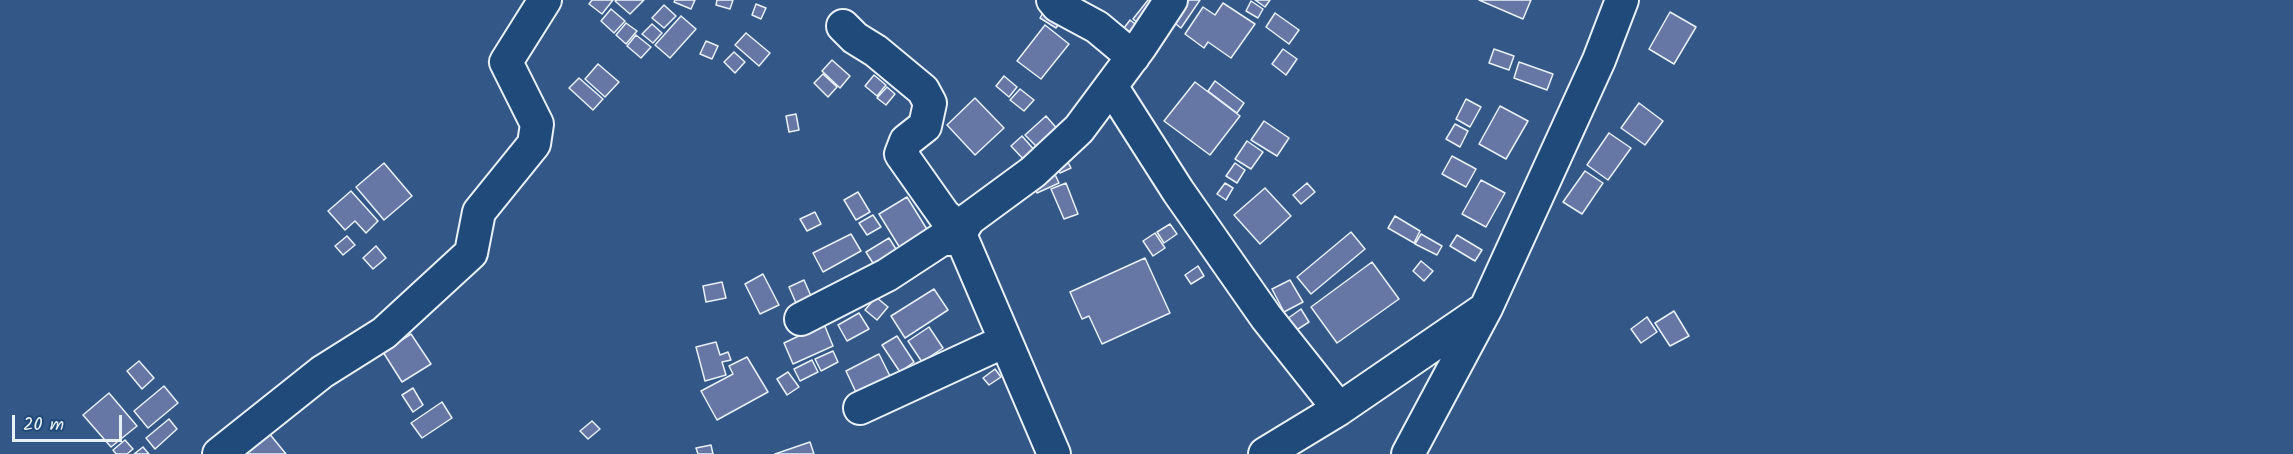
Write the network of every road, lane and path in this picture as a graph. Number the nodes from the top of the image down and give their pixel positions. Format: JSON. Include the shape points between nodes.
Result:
{"nodes":[{"id":1,"x":545,"y":0,"type":"edge"},
{"id":2,"x":1053,"y":0,"type":"edge"},
{"id":3,"x":1171,"y":0,"type":"edge"},
{"id":4,"x":1622,"y":0,"type":"edge"},
{"id":5,"x":843,"y":26,"type":"dead end"},
{"id":6,"x":1132,"y":57,"type":"junction"},
{"id":7,"x":1111,"y":86,"type":"junction"},
{"id":8,"x":962,"y":235,"type":"junction"},
{"id":9,"x":1486,"y":308,"type":"junction"},
{"id":10,"x":801,"y":319,"type":"dead end"},
{"id":11,"x":1005,"y":340,"type":"junction"},
{"id":12,"x":860,"y":408,"type":"dead end"},
{"id":13,"x":1339,"y":409,"type":"junction"},
{"id":14,"x":219,"y":454,"type":"edge"},
{"id":15,"x":1054,"y":454,"type":"edge"},
{"id":16,"x":1265,"y":454,"type":"edge"},
{"id":17,"x":1408,"y":454,"type":"edge"}],
"edges":[{"from":1,"to":14,"type":"street","via":[[506,62],[537,124],[534,144],[479,212],[471,253],[384,333],[322,372]]},
{"from":2,"to":6,"type":"street","via":[[1097,27]]},
{"from":3,"to":6,"type":"street"},
{"from":4,"to":9,"type":"street","via":[[1599,60]]},
{"from":5,"to":8,"type":"street","via":[[923,90],[930,103],[925,126],[906,141],[901,154]]},
{"from":6,"to":7,"type":"street"},
{"from":7,"to":8,"type":"street","via":[[1079,129],[1033,172],[969,219]]},
{"from":7,"to":13,"type":"street","via":[[1178,191],[1266,316]]},
{"from":8,"to":10,"type":"street","via":[[942,239],[887,275]]},
{"from":8,"to":11,"type":"street"},
{"from":9,"to":13,"type":"street"},
{"from":9,"to":17,"type":"street"},
{"from":11,"to":12,"type":"street"},
{"from":11,"to":15,"type":"street"},
{"from":13,"to":16,"type":"street"}]}
